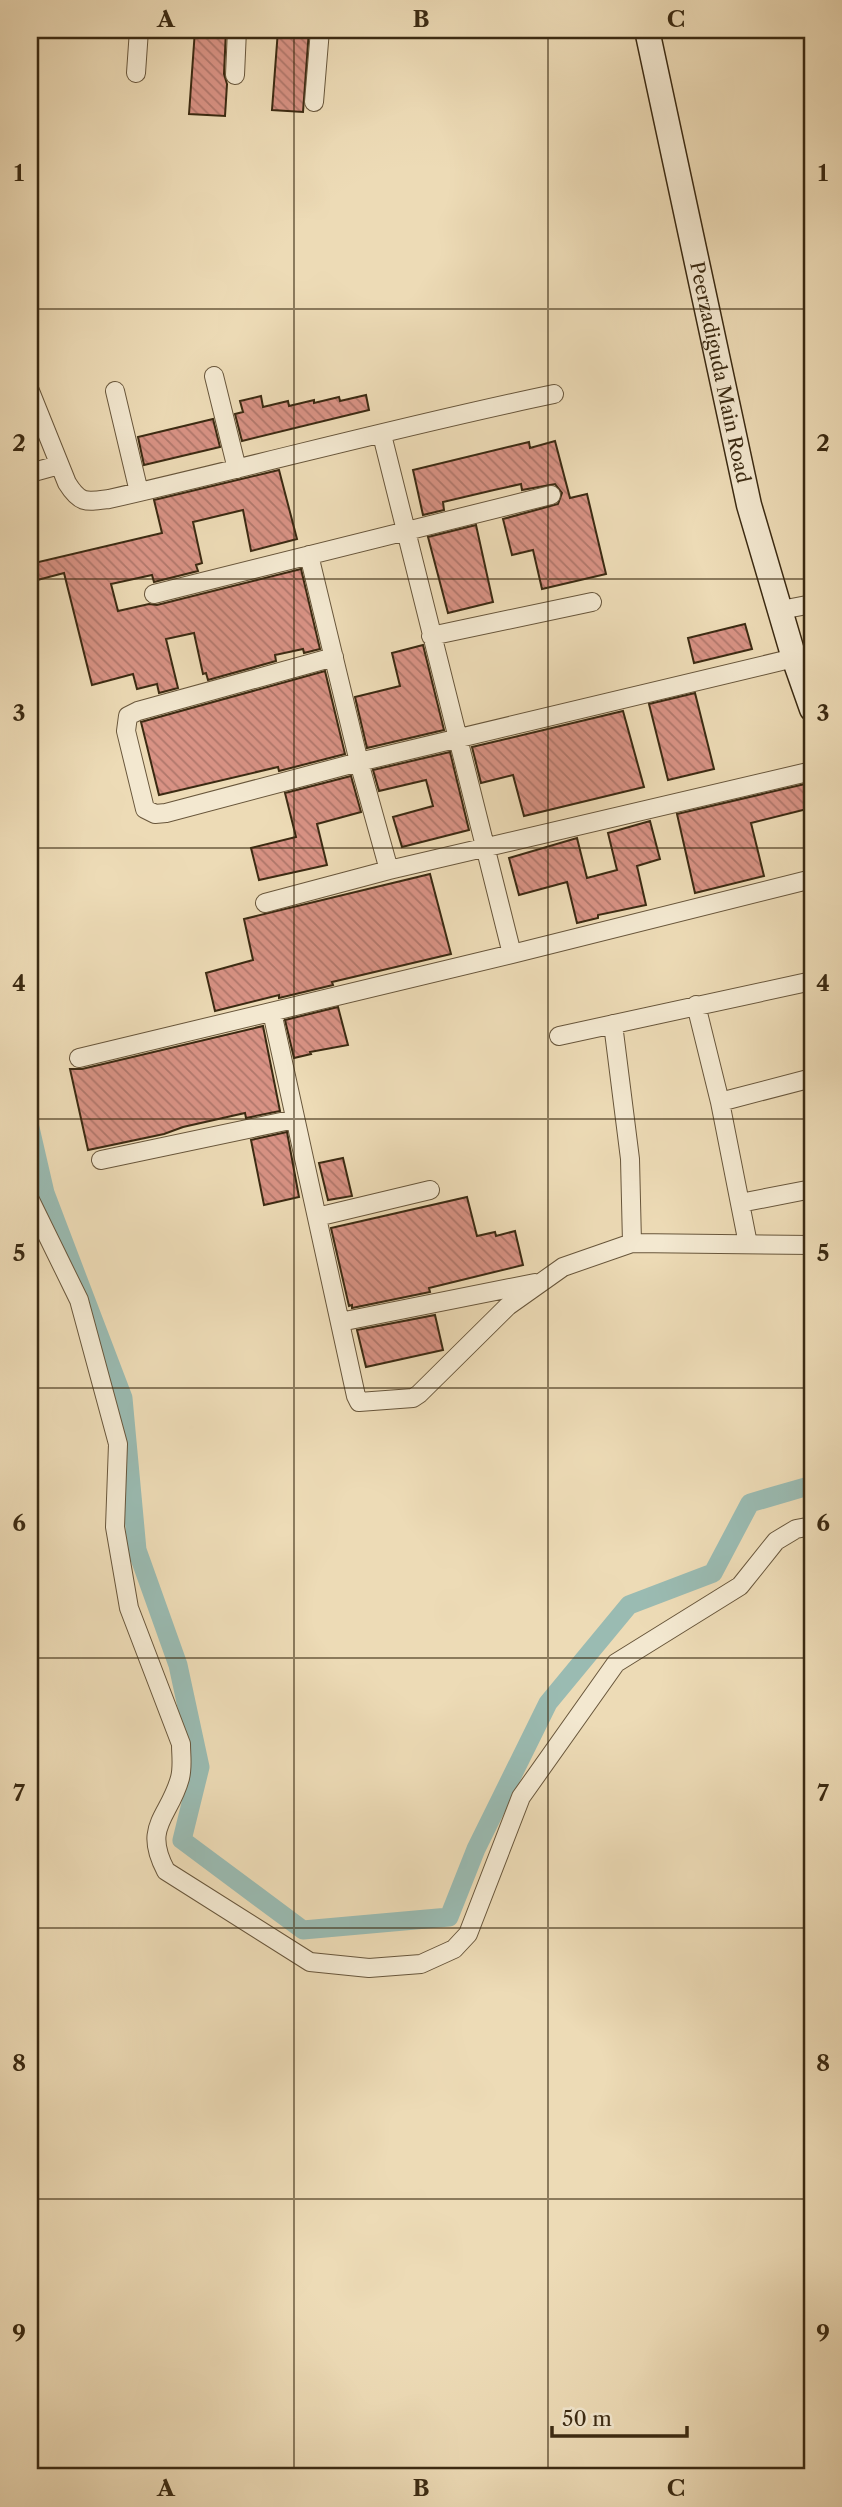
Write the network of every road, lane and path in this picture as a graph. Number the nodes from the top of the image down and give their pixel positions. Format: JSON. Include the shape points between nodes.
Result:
{"nodes":[{"id":1,"x":139,"y":30,"type":"edge"},
{"id":2,"x":237,"y":30,"type":"edge"},
{"id":3,"x":320,"y":30,"type":"edge"},
{"id":4,"x":647,"y":30,"type":"edge"},
{"id":5,"x":136,"y":73,"type":"dead end"},
{"id":6,"x":235,"y":75,"type":"dead end"},
{"id":7,"x":314,"y":102,"type":"dead end"},
{"id":8,"x":214,"y":376,"type":"dead end"},
{"id":9,"x":30,"y":391,"type":"edge"},
{"id":10,"x":115,"y":391,"type":"dead end"},
{"id":11,"x":554,"y":394,"type":"dead end"},
{"id":12,"x":382,"y":435,"type":"junction"},
{"id":13,"x":59,"y":465,"type":"junction"},
{"id":14,"x":237,"y":469,"type":"junction"},
{"id":15,"x":30,"y":473,"type":"edge"},
{"id":16,"x":139,"y":492,"type":"junction"},
{"id":17,"x":551,"y":495,"type":"dead end"},
{"id":18,"x":406,"y":531,"type":"junction"},
{"id":19,"x":309,"y":555,"type":"junction"},
{"id":20,"x":154,"y":594,"type":"dead end"},
{"id":21,"x":592,"y":603,"type":"dead end"},
{"id":22,"x":812,"y":604,"type":"edge"},
{"id":23,"x":781,"y":610,"type":"junction"},
{"id":24,"x":431,"y":636,"type":"junction"},
{"id":25,"x":334,"y":657,"type":"junction"},
{"id":26,"x":794,"y":658,"type":"junction"},
{"id":27,"x":812,"y":709,"type":"edge"},
{"id":28,"x":459,"y":740,"type":"junction"},
{"id":29,"x":359,"y":762,"type":"junction"},
{"id":30,"x":812,"y":771,"type":"edge"},
{"id":31,"x":485,"y":848,"type":"junction"},
{"id":32,"x":389,"y":870,"type":"junction"},
{"id":33,"x":812,"y":879,"type":"edge"},
{"id":34,"x":265,"y":903,"type":"dead end"},
{"id":35,"x":512,"y":954,"type":"junction"},
{"id":36,"x":812,"y":981,"type":"edge"},
{"id":37,"x":696,"y":1006,"type":"junction"},
{"id":38,"x":272,"y":1012,"type":"junction"},
{"id":39,"x":613,"y":1024,"type":"junction"},
{"id":40,"x":559,"y":1036,"type":"dead end"},
{"id":41,"x":79,"y":1058,"type":"dead end"},
{"id":42,"x":812,"y":1078,"type":"edge"},
{"id":43,"x":720,"y":1102,"type":"junction"},
{"id":44,"x":295,"y":1119,"type":"junction"},
{"id":45,"x":101,"y":1160,"type":"dead end"},
{"id":46,"x":812,"y":1189,"type":"edge"},
{"id":47,"x":430,"y":1190,"type":"dead end"},
{"id":48,"x":30,"y":1200,"type":"edge"},
{"id":49,"x":740,"y":1203,"type":"junction"},
{"id":50,"x":317,"y":1217,"type":"junction"},
{"id":51,"x":632,"y":1243,"type":"junction"},
{"id":52,"x":748,"y":1244,"type":"junction"},
{"id":53,"x":812,"y":1245,"type":"edge"},
{"id":54,"x":540,"y":1282,"type":"junction"},
{"id":55,"x":340,"y":1322,"type":"junction"},
{"id":56,"x":812,"y":1526,"type":"edge"}],
"edges":[{"from":1,"to":5,"type":"street"},
{"from":2,"to":6,"type":"street"},
{"from":3,"to":7,"type":"street"},
{"from":4,"to":23,"type":"street","name":"Peerzadiguda Main Road","via":[[749,505]]},
{"from":8,"to":14,"type":"street"},
{"from":9,"to":13,"type":"street"},
{"from":10,"to":16,"type":"street"},
{"from":11,"to":12,"type":"street"},
{"from":12,"to":14,"type":"street"},
{"from":12,"to":18,"type":"street"},
{"from":13,"to":15,"type":"street"},
{"from":13,"to":16,"type":"street","via":[[75,496],[87,502]]},
{"from":14,"to":16,"type":"street"},
{"from":17,"to":18,"type":"street"},
{"from":18,"to":19,"type":"street"},
{"from":18,"to":24,"type":"street"},
{"from":19,"to":20,"type":"street"},
{"from":19,"to":25,"type":"street"},
{"from":21,"to":24,"type":"street"},
{"from":22,"to":23,"type":"street"},
{"from":23,"to":26,"type":"street","name":"Peerzadiguda Main Road"},
{"from":24,"to":28,"type":"street"},
{"from":25,"to":29,"type":"street"},
{"from":25,"to":29,"type":"street","via":[[128,716],[126,731],[141,796],[145,809],[166,813]]},
{"from":26,"to":27,"type":"street","name":"Peerzadiguda Main Road"},
{"from":26,"to":28,"type":"street"},
{"from":28,"to":29,"type":"street"},
{"from":28,"to":31,"type":"street"},
{"from":29,"to":32,"type":"street"},
{"from":30,"to":31,"type":"street"},
{"from":31,"to":32,"type":"street"},
{"from":31,"to":35,"type":"street"},
{"from":32,"to":34,"type":"street"},
{"from":33,"to":35,"type":"street"},
{"from":35,"to":38,"type":"street"},
{"from":36,"to":37,"type":"street"},
{"from":37,"to":39,"type":"street"},
{"from":37,"to":43,"type":"street"},
{"from":38,"to":41,"type":"street"},
{"from":38,"to":44,"type":"street"},
{"from":39,"to":40,"type":"street"},
{"from":39,"to":51,"type":"street","via":[[630,1159]]},
{"from":42,"to":43,"type":"street"},
{"from":43,"to":49,"type":"street"},
{"from":44,"to":45,"type":"street"},
{"from":44,"to":50,"type":"street"},
{"from":46,"to":49,"type":"street"},
{"from":47,"to":50,"type":"street"},
{"from":48,"to":56,"type":"street","via":[[79,1300],[118,1444],[115,1527],[129,1608],[181,1744],[182,1768],[158,1827],[156,1853],[166,1871],[310,1962],[369,1968],[421,1964],[454,1950],[468,1934],[521,1797],[616,1663],[740,1586],[776,1541]]},
{"from":49,"to":52,"type":"street"},
{"from":50,"to":55,"type":"street"},
{"from":51,"to":52,"type":"street"},
{"from":51,"to":54,"type":"street","via":[[563,1267]]},
{"from":52,"to":53,"type":"street"},
{"from":54,"to":55,"type":"street"},
{"from":54,"to":55,"type":"street","via":[[508,1306],[413,1398],[359,1402]]}]}
